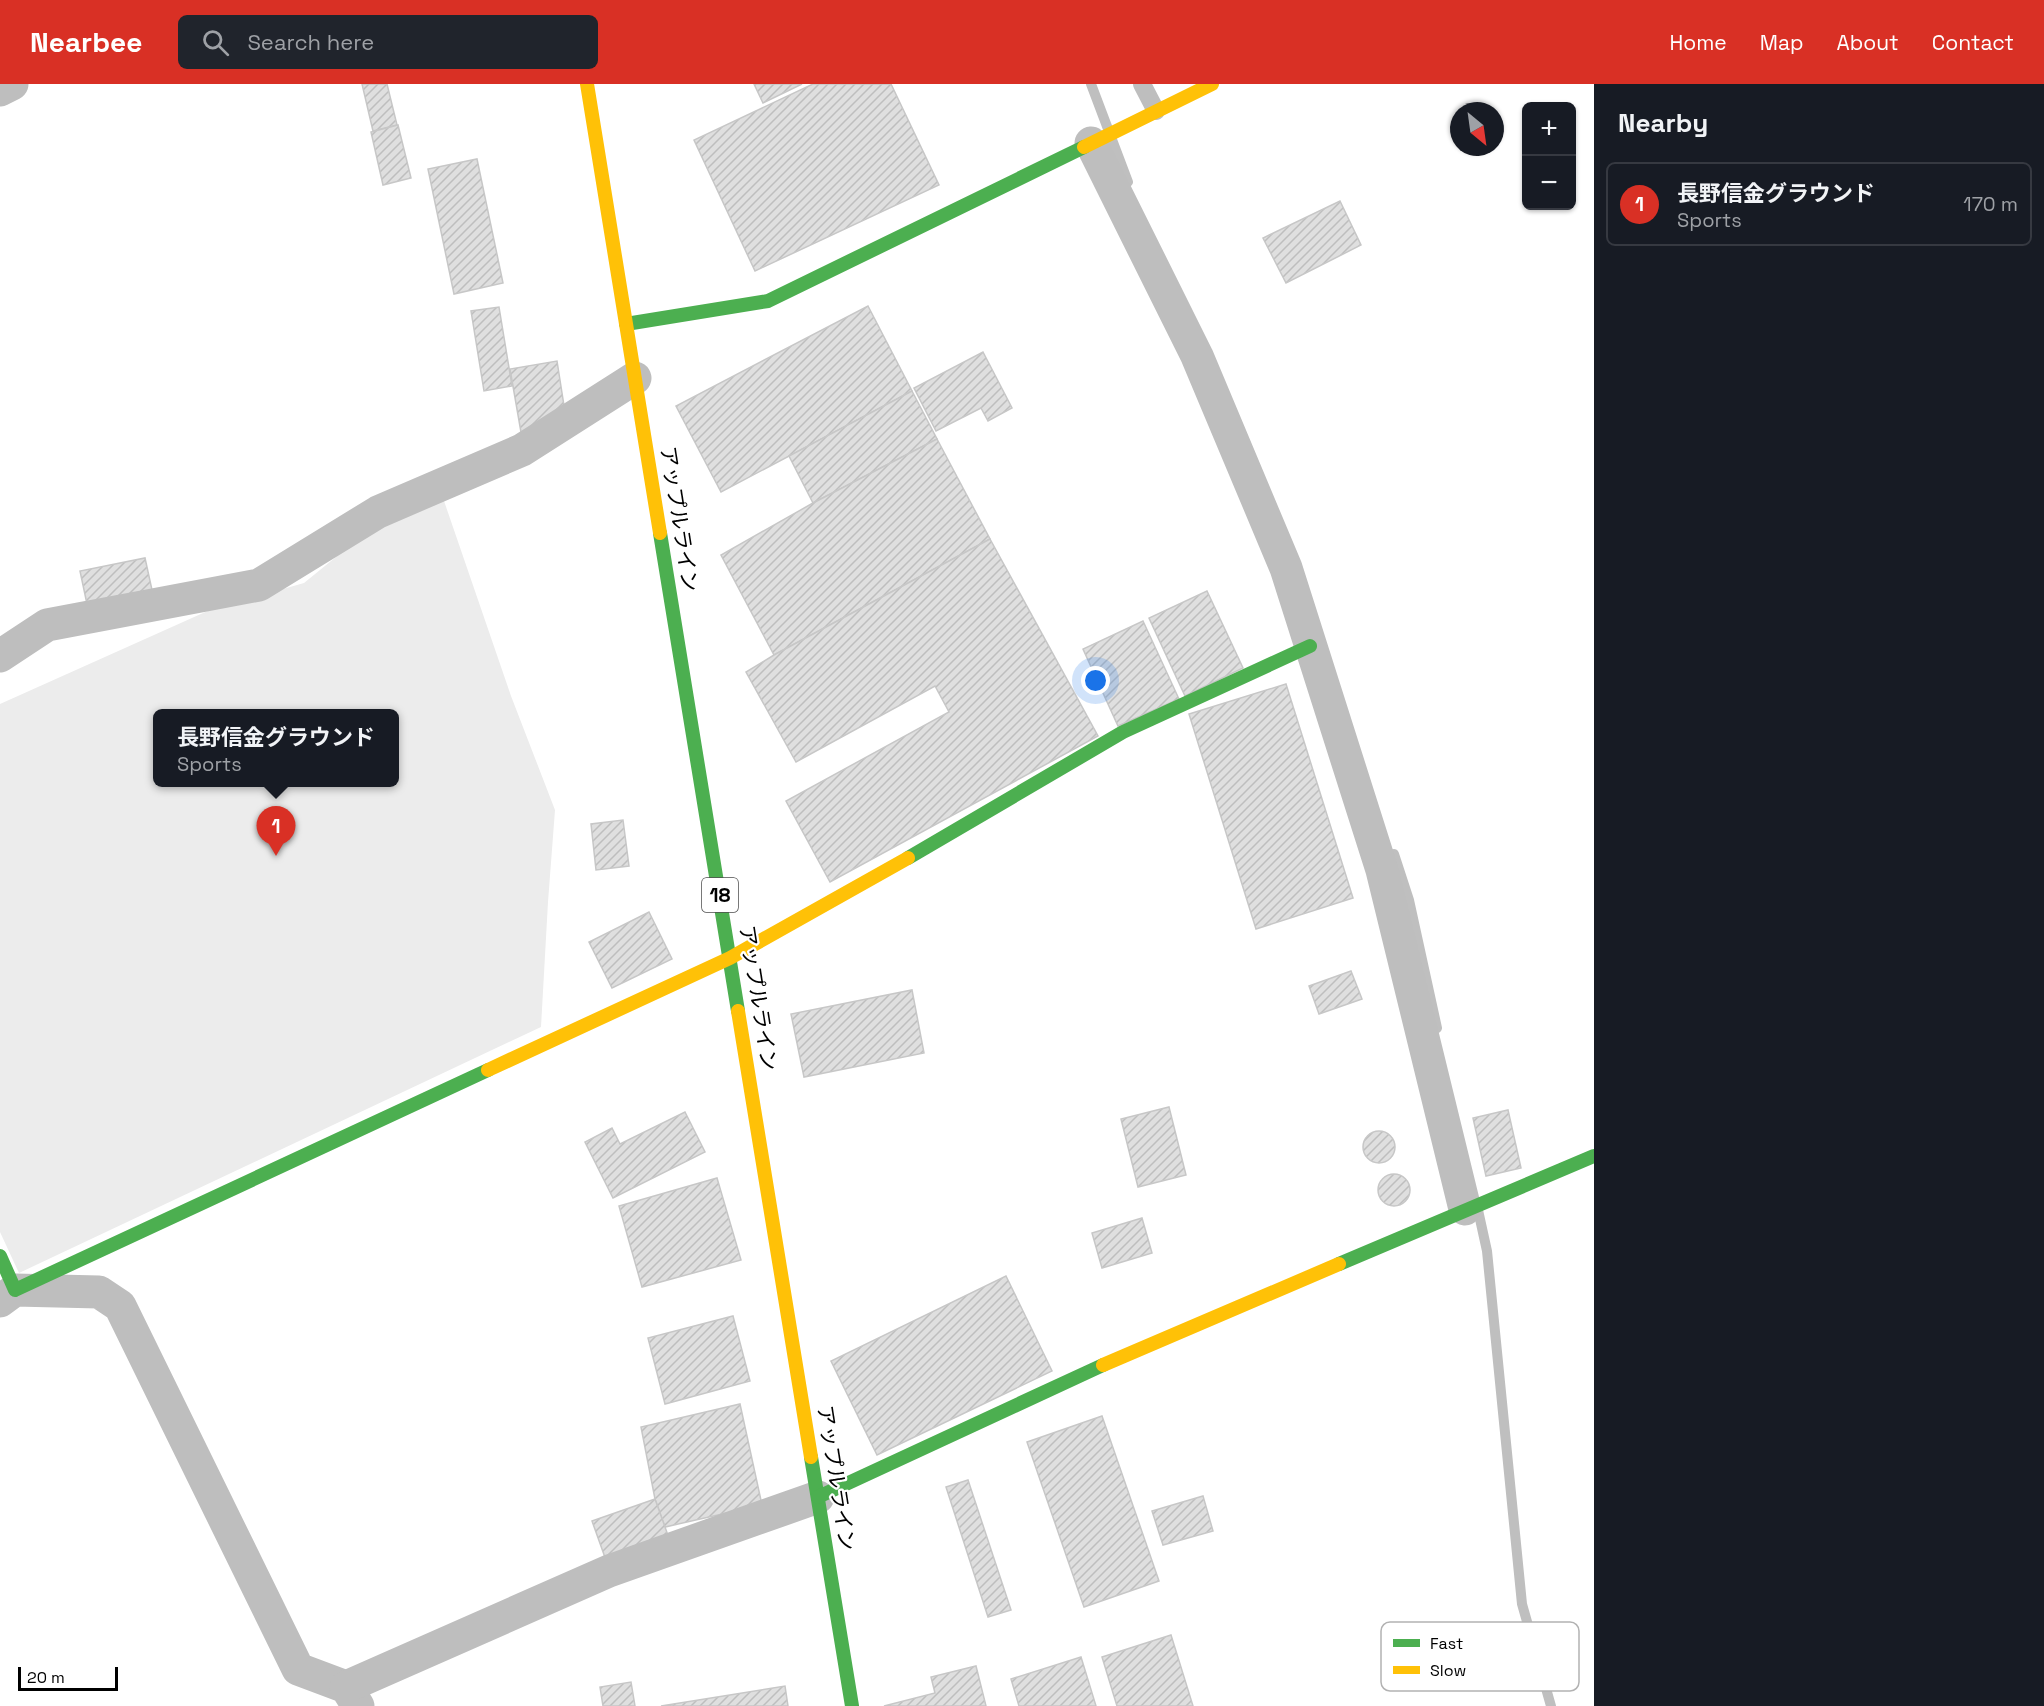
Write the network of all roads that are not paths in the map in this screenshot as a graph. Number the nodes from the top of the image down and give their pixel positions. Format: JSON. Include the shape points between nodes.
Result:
{"nodes":[{"id":1,"x":12,"y":84,"type":"edge"},
{"id":2,"x":587,"y":84,"type":"edge"},
{"id":3,"x":1142,"y":84,"type":"edge"},
{"id":4,"x":1212,"y":84,"type":"edge"},
{"id":5,"x":0,"y":90,"type":"edge"},
{"id":6,"x":1156,"y":111,"type":"junction"},
{"id":7,"x":1091,"y":143,"type":"junction"},
{"id":8,"x":626,"y":324,"type":"junction"},
{"id":9,"x":635,"y":378,"type":"junction"},
{"id":10,"x":1310,"y":646,"type":"junction"},
{"id":11,"x":0,"y":656,"type":"edge"},
{"id":12,"x":730,"y":958,"type":"junction"},
{"id":13,"x":1594,"y":1156,"type":"edge"},
{"id":14,"x":1465,"y":1209,"type":"junction"},
{"id":15,"x":0,"y":1256,"type":"edge"},
{"id":16,"x":8,"y":1295,"type":"edge"},
{"id":17,"x":818,"y":1497,"type":"junction"},
{"id":18,"x":352,"y":1696,"type":"edge"},
{"id":19,"x":852,"y":1706,"type":"edge"}],
"edges":[{"from":1,"to":5,"type":"street"},
{"from":2,"to":8,"type":"main road","name":"アップルライン","number":"18"},
{"from":3,"to":6,"type":"lane"},
{"from":4,"to":6,"type":"main road"},
{"from":6,"to":7,"type":"main road"},
{"from":7,"to":8,"type":"main road","via":[[768,301]]},
{"from":7,"to":10,"type":"street","via":[[1197,356],[1286,568]]},
{"from":8,"to":9,"type":"main road","name":"アップルライン","number":"18"},
{"from":9,"to":11,"type":"street","via":[[522,450],[378,512],[259,585],[47,625]]},
{"from":9,"to":12,"type":"main road","name":"アップルライン","number":"18"},
{"from":10,"to":12,"type":"main road","via":[[1123,732]]},
{"from":10,"to":14,"type":"street","via":[[1382,870]]},
{"from":12,"to":16,"type":"main road"},
{"from":12,"to":17,"type":"main road","name":"アップルライン","number":"18"},
{"from":13,"to":14,"type":"main road"},
{"from":14,"to":17,"type":"main road","via":[[1129,1353]]},
{"from":15,"to":16,"type":"main road"},
{"from":16,"to":18,"type":"street","via":[[99,1292],[120,1306],[298,1669]]},
{"from":17,"to":18,"type":"street","via":[[609,1571]]},
{"from":17,"to":19,"type":"main road","name":"アップルライン","number":"18"}]}
